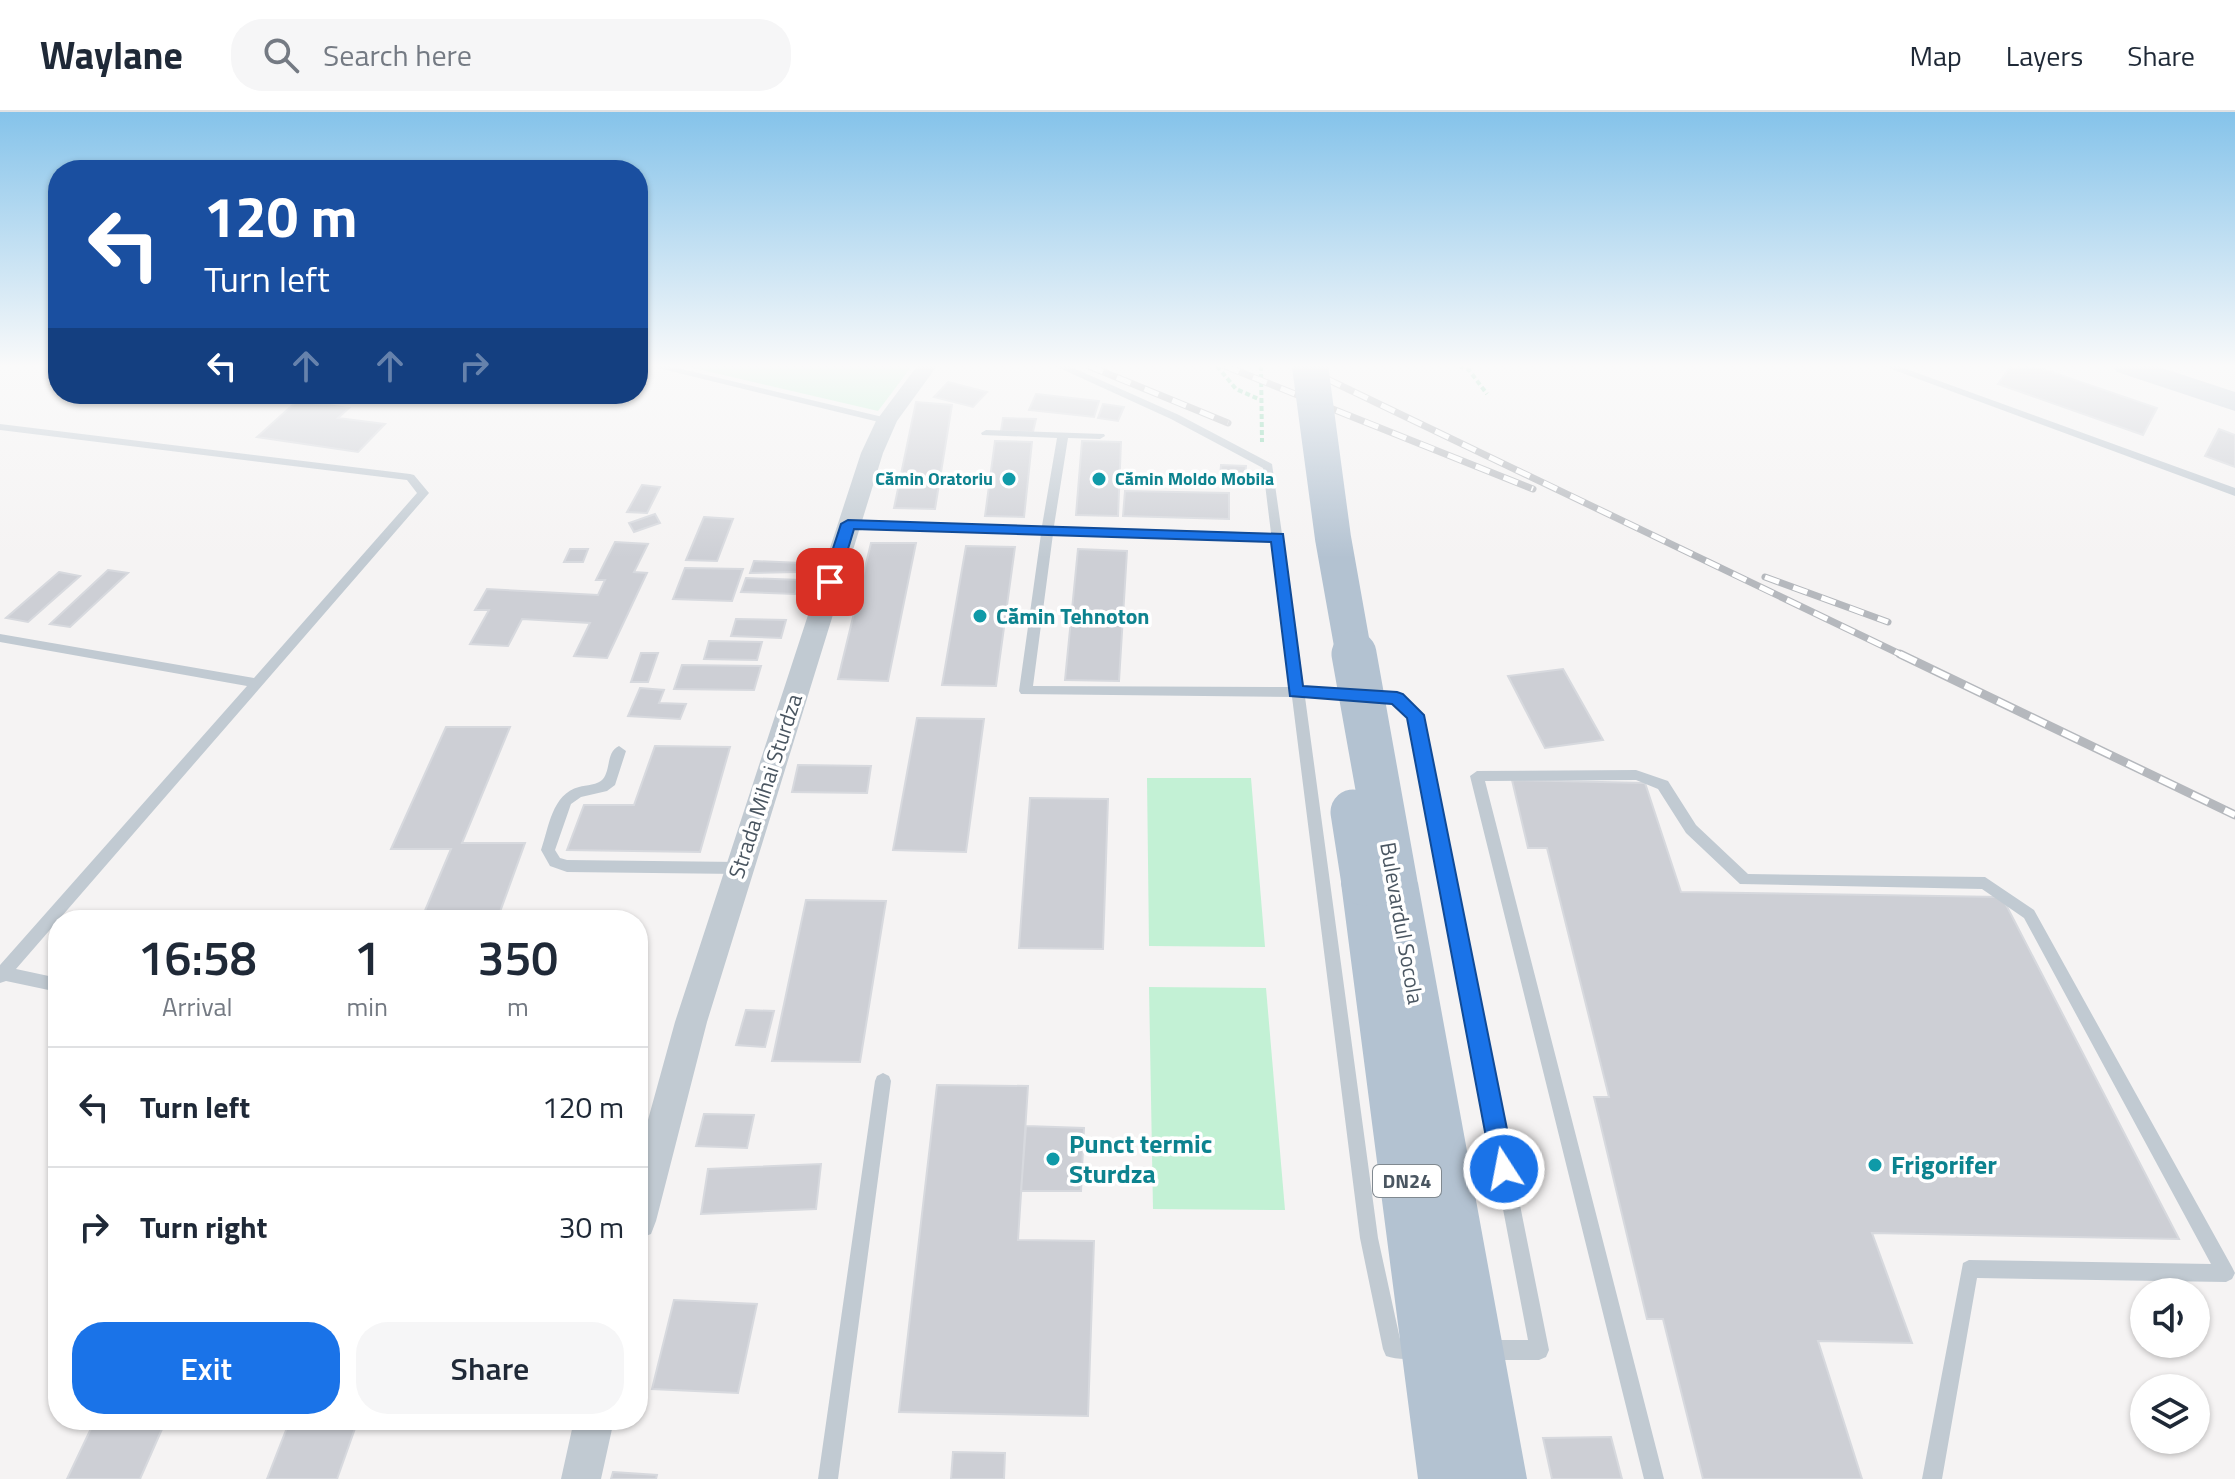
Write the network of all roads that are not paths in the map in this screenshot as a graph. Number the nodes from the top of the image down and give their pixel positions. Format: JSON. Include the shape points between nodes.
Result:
{"nodes":[{"id":1,"x":23,"y":430,"type":"edge"},
{"id":2,"x":883,"y":430,"type":"edge"},
{"id":3,"x":1199,"y":430,"type":"edge"},
{"id":4,"x":1296,"y":430,"type":"edge"},
{"id":5,"x":1319,"y":430,"type":"edge"},
{"id":6,"x":2064,"y":430,"type":"edge"},
{"id":7,"x":986,"y":433,"type":"dead end"},
{"id":8,"x":1063,"y":435,"type":"junction"},
{"id":9,"x":1100,"y":436,"type":"dead end"},
{"id":10,"x":2235,"y":492,"type":"edge"},
{"id":11,"x":848,"y":524,"type":"junction"},
{"id":12,"x":1047,"y":532,"type":"junction"},
{"id":13,"x":1278,"y":537,"type":"junction"},
{"id":14,"x":0,"y":638,"type":"edge"},
{"id":15,"x":257,"y":683,"type":"junction"},
{"id":16,"x":1296,"y":692,"type":"junction"},
{"id":17,"x":619,"y":751,"type":"dead end"},
{"id":18,"x":739,"y":868,"type":"junction"},
{"id":19,"x":1380,"y":883,"type":"junction"},
{"id":20,"x":58,"y":910,"type":"edge"},
{"id":21,"x":48,"y":921,"type":"edge"},
{"id":22,"x":1,"y":975,"type":"edge"},
{"id":23,"x":48,"y":983,"type":"edge"},
{"id":24,"x":883,"y":1081,"type":"dead end"},
{"id":25,"x":648,"y":1183,"type":"edge"},
{"id":26,"x":1453,"y":1350,"type":"junction"},
{"id":27,"x":592,"y":1430,"type":"edge"},
{"id":28,"x":581,"y":1479,"type":"edge"},
{"id":29,"x":828,"y":1479,"type":"edge"},
{"id":30,"x":1450,"y":1479,"type":"edge"},
{"id":31,"x":1495,"y":1479,"type":"edge"},
{"id":32,"x":1654,"y":1479,"type":"edge"},
{"id":33,"x":1932,"y":1479,"type":"edge"}],
"edges":[{"from":1,"to":15,"type":"lane","via":[[410,477],[423,493]]},
{"from":2,"to":11,"type":"street","name":"Strada Mihai Sturdza"},
{"from":3,"to":13,"type":"lane","via":[[1268,466]]},
{"from":4,"to":19,"type":"main road","name":"Bulevardul Socola","number":"DN24","bridge":true,"via":[[1309,538]]},
{"from":5,"to":19,"type":"main road","name":"Bulevardul Socola","number":"DN24","bridge":true},
{"from":6,"to":10,"type":"lane"},
{"from":7,"to":8,"type":"lane"},
{"from":8,"to":9,"type":"lane"},
{"from":8,"to":12,"type":"lane"},
{"from":11,"to":12,"type":"lane"},
{"from":11,"to":18,"type":"street","name":"Strada Mihai Sturdza"},
{"from":12,"to":13,"type":"lane"},
{"from":12,"to":16,"type":"lane","via":[[1026,691]]},
{"from":13,"to":16,"type":"lane"},
{"from":14,"to":15,"type":"lane"},
{"from":15,"to":20,"type":"lane"},
{"from":16,"to":26,"type":"lane","via":[[1369,1238],[1393,1349]]},
{"from":16,"to":26,"type":"lane","via":[[1397,698],[1415,715],[1539,1350]]},
{"from":17,"to":18,"type":"lane","via":[[610,781],[565,801],[548,850],[555,862]]},
{"from":18,"to":25,"type":"street","name":"Strada Mihai Sturdza"},
{"from":19,"to":26,"type":"main road","name":"Bulevardul Socola","number":"DN24"},
{"from":21,"to":22,"type":"lane"},
{"from":22,"to":23,"type":"lane"},
{"from":24,"to":29,"type":"lane"},
{"from":26,"to":30,"type":"main road","name":"Bulevardul Socola","number":"DN24"},
{"from":26,"to":31,"type":"main road","name":"Bulevardul Socola","number":"DN24"},
{"from":27,"to":28,"type":"street"},
{"from":32,"to":33,"type":"lane","via":[[1477,776],[1636,775],[1663,785],[1691,829],[1745,880],[1985,883],[2029,914],[2226,1273],[1969,1269]]}]}
